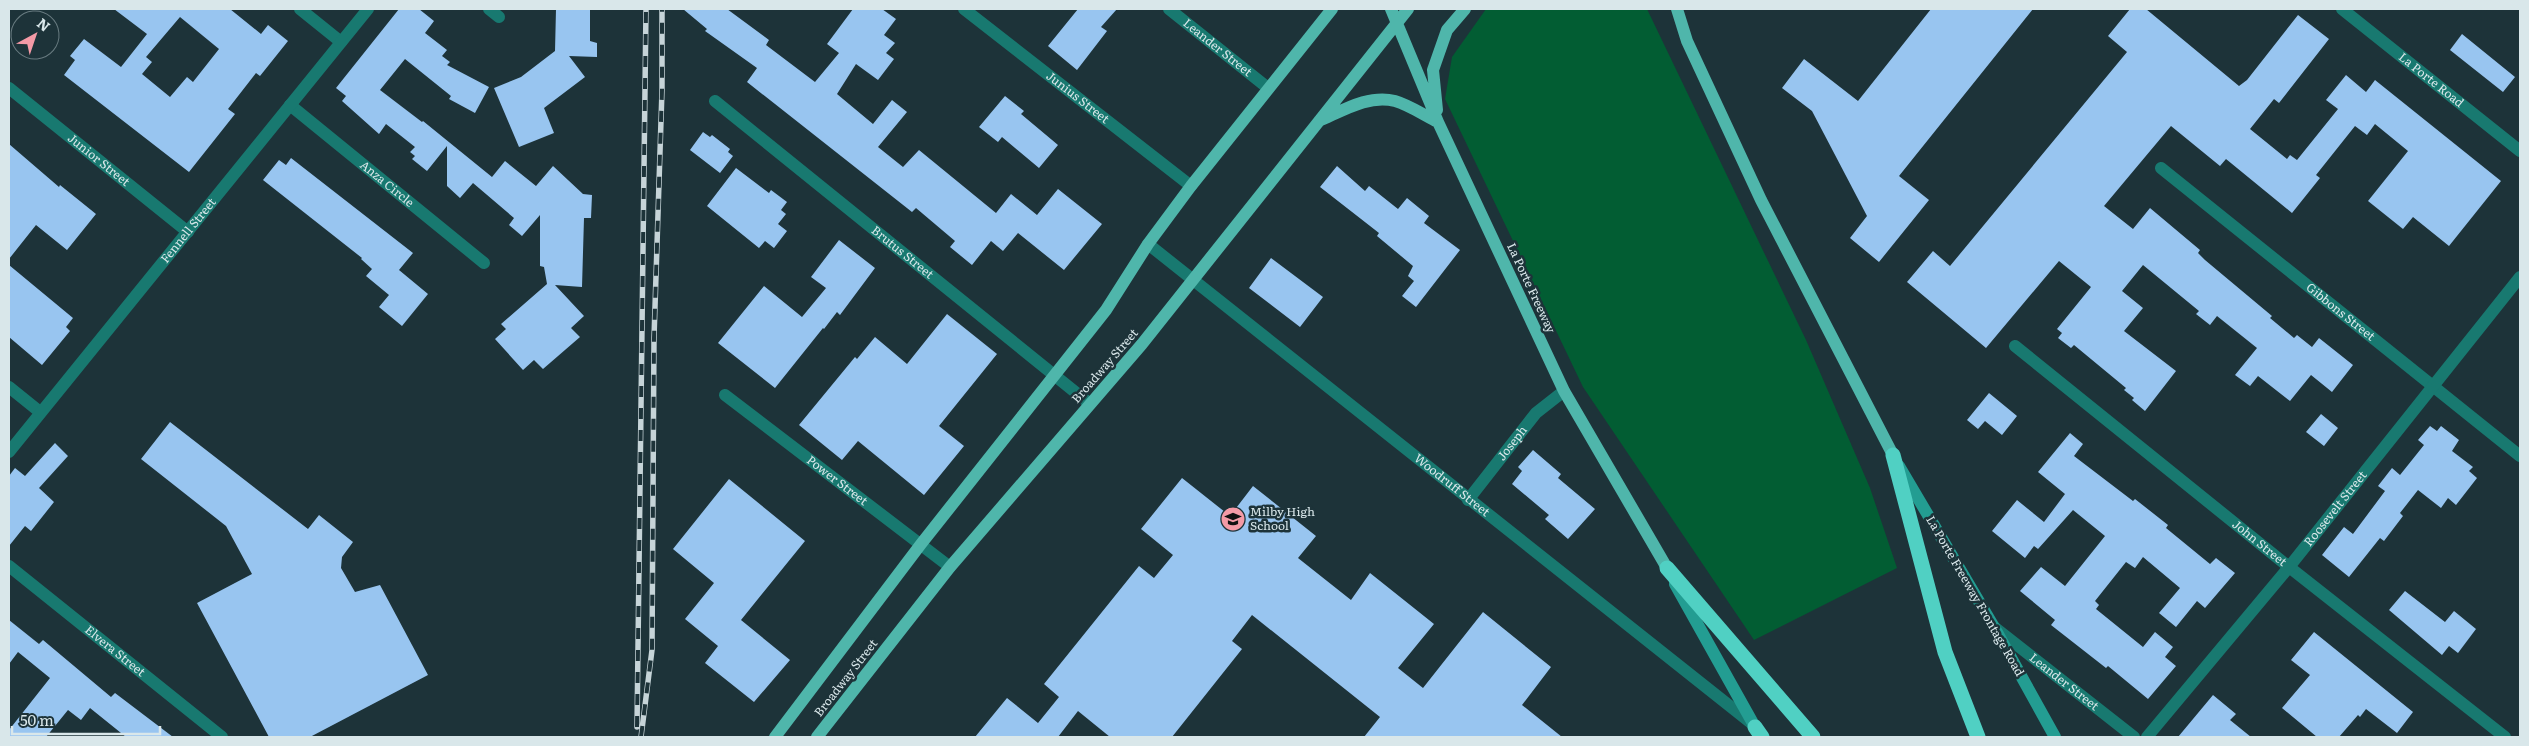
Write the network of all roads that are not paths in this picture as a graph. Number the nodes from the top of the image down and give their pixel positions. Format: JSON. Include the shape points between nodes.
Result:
{"nodes":[{"id":1,"x":300,"y":9,"type":"edge"},
{"id":2,"x":368,"y":9,"type":"edge"},
{"id":3,"x":964,"y":9,"type":"edge"},
{"id":4,"x":1169,"y":9,"type":"edge"},
{"id":5,"x":1332,"y":9,"type":"edge"},
{"id":6,"x":1390,"y":9,"type":"edge"},
{"id":7,"x":1408,"y":9,"type":"edge"},
{"id":8,"x":1465,"y":9,"type":"edge"},
{"id":9,"x":1672,"y":9,"type":"edge"},
{"id":10,"x":1677,"y":9,"type":"edge"},
{"id":11,"x":2342,"y":9,"type":"edge"},
{"id":12,"x":1396,"y":24,"type":"junction"},
{"id":13,"x":1687,"y":41,"type":"junction"},
{"id":14,"x":341,"y":42,"type":"junction"},
{"id":15,"x":9,"y":88,"type":"edge"},
{"id":16,"x":1268,"y":88,"type":"junction"},
{"id":17,"x":714,"y":101,"type":"dead end"},
{"id":18,"x":290,"y":105,"type":"junction"},
{"id":19,"x":1317,"y":122,"type":"junction"},
{"id":20,"x":1438,"y":122,"type":"junction"},
{"id":21,"x":2520,"y":151,"type":"edge"},
{"id":22,"x":2161,"y":168,"type":"dead end"},
{"id":23,"x":1191,"y":186,"type":"junction"},
{"id":24,"x":188,"y":232,"type":"junction"},
{"id":25,"x":1148,"y":244,"type":"junction"},
{"id":26,"x":484,"y":263,"type":"dead end"},
{"id":27,"x":2520,"y":277,"type":"edge"},
{"id":28,"x":1193,"y":281,"type":"junction"},
{"id":29,"x":2015,"y":346,"type":"dead end"},
{"id":30,"x":1054,"y":375,"type":"junction"},
{"id":31,"x":9,"y":387,"type":"edge"},
{"id":32,"x":2432,"y":387,"type":"junction"},
{"id":33,"x":1564,"y":391,"type":"junction"},
{"id":34,"x":725,"y":395,"type":"dead end"},
{"id":35,"x":1090,"y":404,"type":"junction"},
{"id":36,"x":40,"y":412,"type":"junction"},
{"id":37,"x":9,"y":452,"type":"edge"},
{"id":38,"x":1892,"y":456,"type":"junction"},
{"id":39,"x":2520,"y":456,"type":"edge"},
{"id":40,"x":1468,"y":500,"type":"junction"},
{"id":41,"x":921,"y":544,"type":"junction"},
{"id":42,"x":9,"y":566,"type":"edge"},
{"id":43,"x":950,"y":567,"type":"junction"},
{"id":44,"x":2289,"y":567,"type":"junction"},
{"id":45,"x":1667,"y":568,"type":"junction"},
{"id":46,"x":1994,"y":627,"type":"junction"},
{"id":47,"x":1759,"y":734,"type":"edge"},
{"id":48,"x":222,"y":737,"type":"edge"},
{"id":49,"x":775,"y":737,"type":"edge"},
{"id":50,"x":817,"y":737,"type":"edge"},
{"id":51,"x":1812,"y":737,"type":"edge"},
{"id":52,"x":1978,"y":737,"type":"edge"},
{"id":53,"x":2055,"y":737,"type":"edge"},
{"id":54,"x":2134,"y":737,"type":"edge"},
{"id":55,"x":2147,"y":737,"type":"edge"},
{"id":56,"x":2505,"y":737,"type":"edge"}],
"edges":[{"from":1,"to":14,"type":"street"},
{"from":2,"to":14,"type":"street","name":"Fennell Street"},
{"from":3,"to":23,"type":"street","name":"Junius Street"},
{"from":4,"to":16,"type":"street","name":"Leander Street"},
{"from":5,"to":16,"type":"main road","name":"Broadway Street"},
{"from":6,"to":12,"type":"main road","name":"La Porte Freeway"},
{"from":7,"to":12,"type":"main road","name":"Broadway Street"},
{"from":8,"to":20,"type":"main road","via":[[1447,30],[1433,70]]},
{"from":9,"to":13,"type":"main road"},
{"from":10,"to":13,"type":"main road"},
{"from":11,"to":21,"type":"street","name":"La Porte Road"},
{"from":12,"to":19,"type":"main road","name":"Broadway Street"},
{"from":12,"to":20,"type":"main road","name":"La Porte Freeway"},
{"from":13,"to":38,"type":"main road","via":[[1761,200]]},
{"from":14,"to":18,"type":"street","name":"Fennell Street"},
{"from":15,"to":24,"type":"street","name":"Junior Street"},
{"from":16,"to":23,"type":"main road","name":"Broadway Street"},
{"from":17,"to":30,"type":"street","name":"Brutus Street"},
{"from":18,"to":24,"type":"street","name":"Fennell Street"},
{"from":18,"to":26,"type":"street","name":"Anza Circle"},
{"from":19,"to":20,"type":"main road","via":[[1360,103],[1379,100],[1395,101]]},
{"from":19,"to":28,"type":"main road","name":"Broadway Street"},
{"from":20,"to":33,"type":"main road","name":"La Porte Freeway"},
{"from":22,"to":32,"type":"street","name":"Gibbons Street"},
{"from":23,"to":25,"type":"main road","name":"Broadway Street"},
{"from":24,"to":36,"type":"street","name":"Fennell Street"},
{"from":25,"to":28,"type":"street","name":"Woodruff Street"},
{"from":25,"to":30,"type":"main road","name":"Broadway Street","via":[[1106,310]]},
{"from":27,"to":32,"type":"street","name":"Roosevelt Street"},
{"from":28,"to":35,"type":"main road","name":"Broadway Street"},
{"from":28,"to":40,"type":"street","name":"Woodruff Street"},
{"from":29,"to":44,"type":"street","name":"John Street"},
{"from":30,"to":35,"type":"street","name":"Brutus Street"},
{"from":30,"to":41,"type":"main road","name":"Broadway Street"},
{"from":31,"to":36,"type":"street"},
{"from":32,"to":39,"type":"street","name":"Gibbons Street"},
{"from":32,"to":44,"type":"street","name":"Roosevelt Street"},
{"from":33,"to":40,"type":"street","name":"Joseph","via":[[1536,413]]},
{"from":33,"to":45,"type":"main road","name":"La Porte Freeway"},
{"from":34,"to":41,"type":"street","name":"Power Street"},
{"from":35,"to":43,"type":"main road","name":"Broadway Street"},
{"from":36,"to":37,"type":"street","name":"Fennell Street"},
{"from":38,"to":46,"type":"main road","name":"La Porte Freeway Frontage Road"},
{"from":38,"to":52,"type":"highway","via":[[1945,652]]},
{"from":40,"to":47,"type":"street","name":"Woodruff Street"},
{"from":41,"to":43,"type":"street","name":"Power Street"},
{"from":41,"to":49,"type":"main road","name":"Broadway Street"},
{"from":42,"to":48,"type":"street","name":"Elvera Street"},
{"from":43,"to":50,"type":"main road","name":"Broadway Street"},
{"from":44,"to":55,"type":"street","name":"Roosevelt Street"},
{"from":44,"to":56,"type":"street","name":"John Street"},
{"from":45,"to":47,"type":"main road"},
{"from":45,"to":51,"type":"highway"},
{"from":46,"to":53,"type":"main road","name":"La Porte Freeway Frontage Road"},
{"from":46,"to":54,"type":"street","name":"Leander Street"}]}
